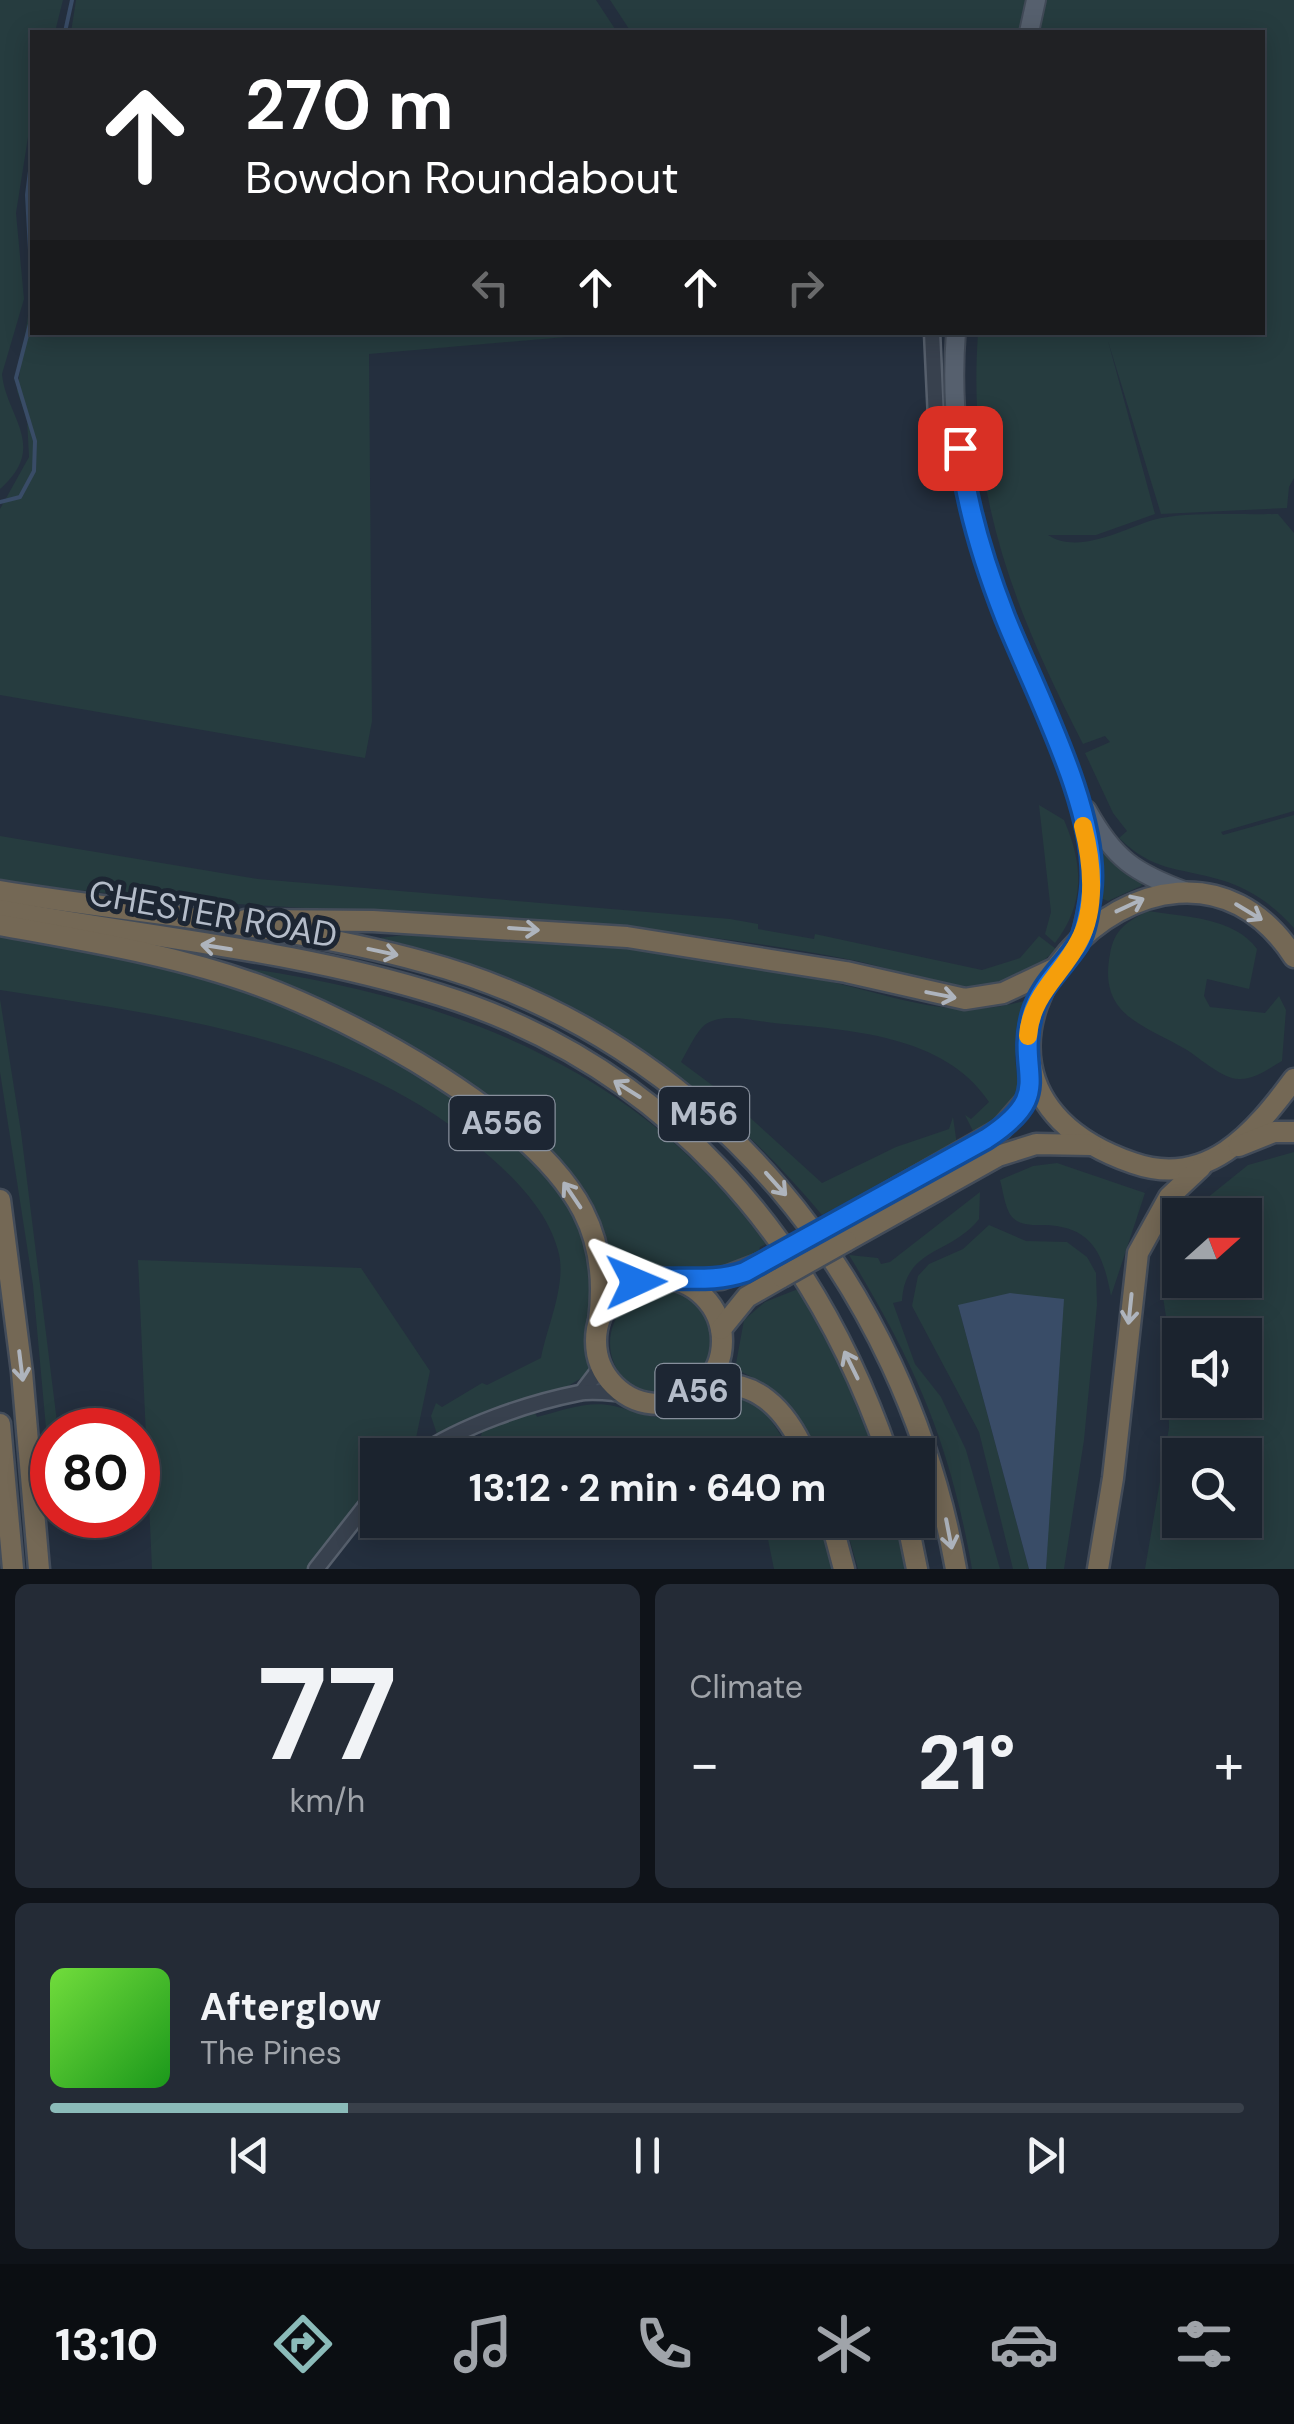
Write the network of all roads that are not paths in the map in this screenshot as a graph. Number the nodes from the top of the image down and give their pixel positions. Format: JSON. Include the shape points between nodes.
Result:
{"nodes":[{"id":1,"x":1036,"y":0,"type":"edge"},
{"id":2,"x":1029,"y":30,"type":"edge"},
{"id":3,"x":932,"y":335,"type":"edge"},
{"id":4,"x":956,"y":335,"type":"edge"},
{"id":5,"x":937,"y":440,"type":"dead end"},
{"id":6,"x":1074,"y":788,"type":"junction"},
{"id":7,"x":0,"y":892,"type":"edge"},
{"id":8,"x":1188,"y":892,"type":"junction"},
{"id":9,"x":0,"y":910,"type":"edge"},
{"id":10,"x":0,"y":925,"type":"edge"},
{"id":11,"x":218,"y":925,"type":"junction"},
{"id":12,"x":1080,"y":940,"type":"junction"},
{"id":13,"x":1294,"y":957,"type":"edge"},
{"id":14,"x":1060,"y":966,"type":"junction"},
{"id":15,"x":1031,"y":1072,"type":"junction"},
{"id":16,"x":1294,"y":1079,"type":"edge"},
{"id":17,"x":1294,"y":1132,"type":"edge"},
{"id":18,"x":1093,"y":1145,"type":"junction"},
{"id":19,"x":1236,"y":1147,"type":"junction"},
{"id":20,"x":1210,"y":1160,"type":"junction"},
{"id":21,"x":0,"y":1200,"type":"edge"},
{"id":22,"x":840,"y":1232,"type":"junction"},
{"id":23,"x":776,"y":1268,"type":"junction"},
{"id":24,"x":672,"y":1279,"type":"junction"},
{"id":25,"x":599,"y":1321,"type":"junction"},
{"id":26,"x":721,"y":1329,"type":"junction"},
{"id":27,"x":602,"y":1366,"type":"junction"},
{"id":28,"x":703,"y":1386,"type":"junction"},
{"id":29,"x":583,"y":1391,"type":"junction"},
{"id":30,"x":626,"y":1394,"type":"junction"},
{"id":31,"x":0,"y":1424,"type":"edge"},
{"id":32,"x":447,"y":1438,"type":"edge"},
{"id":33,"x":797,"y":1438,"type":"edge"},
{"id":34,"x":881,"y":1438,"type":"edge"},
{"id":35,"x":360,"y":1513,"type":"edge"},
{"id":36,"x":835,"y":1538,"type":"edge"},
{"id":37,"x":911,"y":1538,"type":"edge"},
{"id":38,"x":13,"y":1569,"type":"edge"},
{"id":39,"x":40,"y":1569,"type":"edge"},
{"id":40,"x":316,"y":1569,"type":"edge"},
{"id":41,"x":844,"y":1569,"type":"edge"},
{"id":42,"x":917,"y":1569,"type":"edge"},
{"id":43,"x":956,"y":1569,"type":"edge"},
{"id":44,"x":1098,"y":1569,"type":"edge"}],
"edges":[{"from":1,"to":2,"type":"main road"},
{"from":3,"to":5,"type":"street"},
{"from":4,"to":6,"type":"main road","number":"A56","via":[[957,426],[970,507],[992,581]]},
{"from":6,"to":8,"type":"main road","number":"A56","via":[[1123,861]]},
{"from":6,"to":12,"type":"main road","number":"A56","via":[[1092,875]]},
{"from":7,"to":11,"type":"highway","name":"CHESTER ROAD"},
{"from":12,"to":8,"type":"highway","number":"A56","one_way":true,"via":[[1130,904]]},
{"from":8,"to":13,"type":"highway","number":"A56","one_way":true,"via":[[1230,901],[1260,918]]},
{"from":34,"to":9,"type":"highway","name":"CHESTER ROAD","number":"M56","one_way":true,"via":[[855,1371],[796,1264],[734,1181],[652,1105],[569,1050],[482,1009],[414,987]]},
{"from":25,"to":10,"type":"highway","number":"A556","one_way":true,"via":[[598,1252],[568,1187],[509,1129],[424,1068],[259,986],[172,959]]},
{"from":11,"to":14,"type":"highway","one_way":true,"via":[[313,919],[627,937],[792,962],[964,999],[1003,992]]},
{"from":11,"to":43,"type":"highway","number":"M56","one_way":true,"via":[[378,951],[482,981],[620,1050],[718,1126],[827,1246],[870,1320],[924,1436]]},
{"from":12,"to":14,"type":"highway","number":"A56"},
{"from":14,"to":15,"type":"highway","number":"A56","via":[[1034,1008]]},
{"from":15,"to":18,"type":"highway","number":"A56","via":[[1051,1110]]},
{"from":15,"to":22,"type":"highway","number":"A56","via":[[1028,1098],[1000,1130]]},
{"from":16,"to":19,"type":"highway","number":"A56"},
{"from":17,"to":19,"type":"highway","number":"A56","via":[[1274,1132]]},
{"from":18,"to":20,"type":"highway","number":"A56","via":[[1159,1169]]},
{"from":18,"to":22,"type":"highway","number":"A56","via":[[1049,1142],[998,1156]]},
{"from":19,"to":20,"type":"highway","number":"A56"},
{"from":20,"to":44,"type":"highway","one_way":true,"via":[[1169,1197],[1138,1253]]},
{"from":21,"to":39,"type":"highway","one_way":true},
{"from":22,"to":23,"type":"highway","number":"A56","bridge":true},
{"from":23,"to":24,"type":"highway","number":"A56","via":[[721,1279]]},
{"from":23,"to":26,"type":"highway","number":"A56"},
{"from":24,"to":25,"type":"highway","number":"A56","via":[[636,1282],[607,1304]]},
{"from":24,"to":26,"type":"highway","number":"A56","via":[[703,1296]]},
{"from":25,"to":27,"type":"highway"},
{"from":26,"to":28,"type":"highway","number":"A56","via":[[717,1364]]},
{"from":27,"to":29,"type":"street"},
{"from":27,"to":30,"type":"highway","number":"A56"},
{"from":28,"to":30,"type":"highway","number":"A56","via":[[671,1403]]},
{"from":28,"to":33,"type":"highway","via":[[736,1384],[766,1398]]},
{"from":29,"to":30,"type":"street"},
{"from":29,"to":32,"type":"street"},
{"from":31,"to":38,"type":"highway"},
{"from":35,"to":40,"type":"street"},
{"from":36,"to":41,"type":"highway"},
{"from":37,"to":42,"type":"highway"}]}
